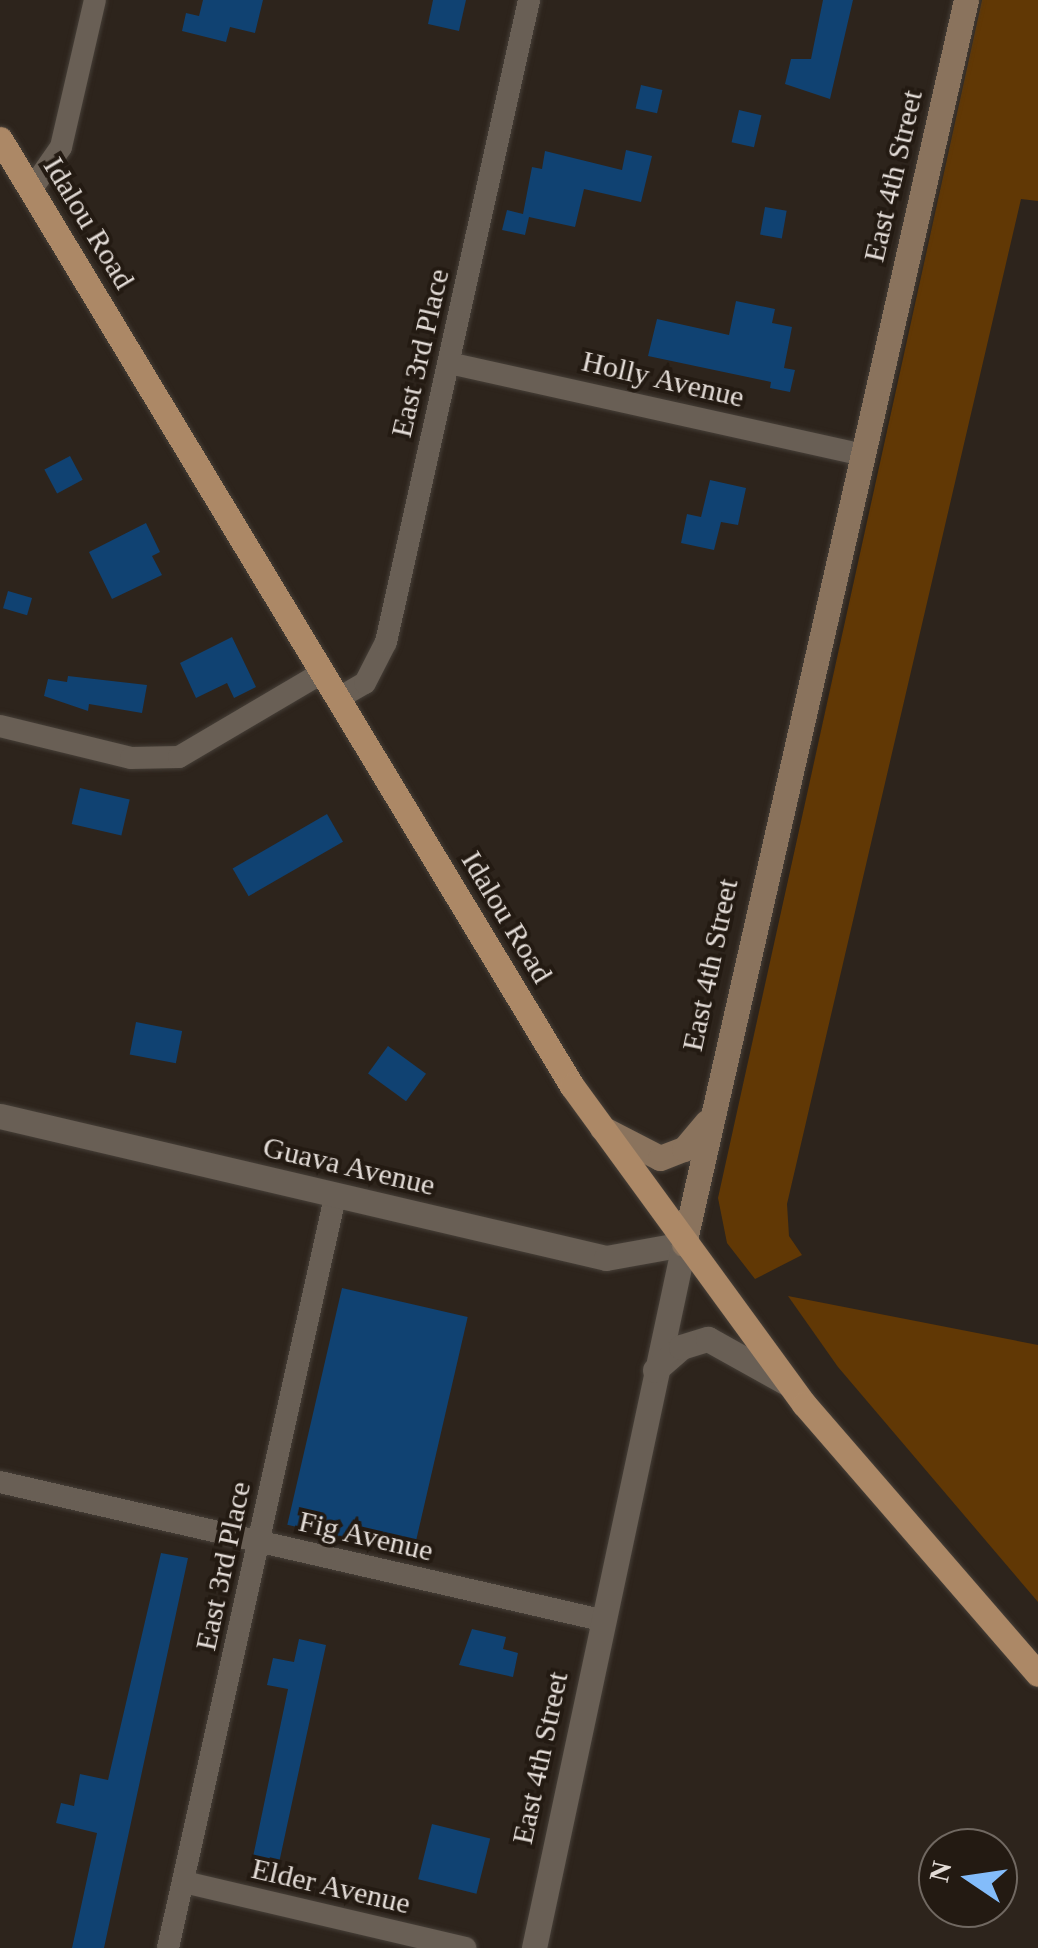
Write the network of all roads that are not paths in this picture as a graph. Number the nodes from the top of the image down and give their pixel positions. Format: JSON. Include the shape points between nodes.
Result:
{"nodes":[{"id":1,"x":95,"y":0,"type":"edge"},
{"id":2,"x":529,"y":0,"type":"edge"},
{"id":3,"x":966,"y":0,"type":"edge"},
{"id":4,"x":0,"y":139,"type":"edge"},
{"id":5,"x":31,"y":190,"type":"junction"},
{"id":6,"x":449,"y":363,"type":"junction"},
{"id":7,"x":863,"y":455,"type":"junction"},
{"id":8,"x":320,"y":674,"type":"junction"},
{"id":9,"x":336,"y":699,"type":"junction"},
{"id":10,"x":0,"y":726,"type":"edge"},
{"id":11,"x":0,"y":1117,"type":"edge"},
{"id":12,"x":710,"y":1118,"type":"junction"},
{"id":13,"x":602,"y":1128,"type":"junction"},
{"id":14,"x":336,"y":1197,"type":"junction"},
{"id":15,"x":684,"y":1244,"type":"junction"},
{"id":16,"x":655,"y":1370,"type":"junction"},
{"id":17,"x":788,"y":1384,"type":"junction"},
{"id":18,"x":0,"y":1482,"type":"edge"},
{"id":19,"x":259,"y":1542,"type":"junction"},
{"id":20,"x":601,"y":1620,"type":"junction"},
{"id":21,"x":1038,"y":1674,"type":"edge"},
{"id":22,"x":184,"y":1882,"type":"junction"},
{"id":23,"x":168,"y":1948,"type":"edge"},
{"id":24,"x":465,"y":1948,"type":"edge"},
{"id":25,"x":534,"y":1948,"type":"edge"}],
"edges":[{"from":1,"to":5,"type":"street","via":[[61,148]]},
{"from":2,"to":6,"type":"street","name":"East 3rd Place"},
{"from":3,"to":7,"type":"main road","name":"East 4th Street"},
{"from":4,"to":5,"type":"main road","name":"Idalou Road"},
{"from":5,"to":8,"type":"main road","name":"Idalou Road"},
{"from":6,"to":7,"type":"street","name":"Holly Avenue"},
{"from":6,"to":9,"type":"street","name":"East 3rd Place","via":[[386,642],[365,683]]},
{"from":7,"to":12,"type":"main road","name":"East 4th Street"},
{"from":8,"to":9,"type":"main road","name":"Idalou Road"},
{"from":8,"to":10,"type":"street","via":[[179,758],[131,758]]},
{"from":9,"to":13,"type":"main road","name":"Idalou Road"},
{"from":11,"to":14,"type":"street","name":"Guava Avenue"},
{"from":12,"to":13,"type":"main road","via":[[684,1149],[660,1158]]},
{"from":12,"to":15,"type":"main road","name":"East 4th Street"},
{"from":13,"to":15,"type":"main road","name":"Idalou Road"},
{"from":14,"to":15,"type":"street","name":"Guava Avenue","via":[[606,1258]]},
{"from":14,"to":19,"type":"street","name":"East 3rd Place"},
{"from":15,"to":16,"type":"street","name":"East 4th Street"},
{"from":15,"to":17,"type":"main road","name":"Idalou Road"},
{"from":16,"to":17,"type":"street","via":[[681,1347],[708,1340]]},
{"from":16,"to":20,"type":"street","name":"East 4th Street"},
{"from":17,"to":21,"type":"main road","name":"Idalou Road"},
{"from":18,"to":19,"type":"street","name":"Fig Avenue"},
{"from":19,"to":20,"type":"street","name":"Fig Avenue"},
{"from":19,"to":22,"type":"street","name":"East 3rd Place"},
{"from":20,"to":25,"type":"street","name":"East 4th Street"},
{"from":22,"to":23,"type":"street","name":"East 3rd Place"},
{"from":22,"to":24,"type":"street","name":"Elder Avenue"}]}
